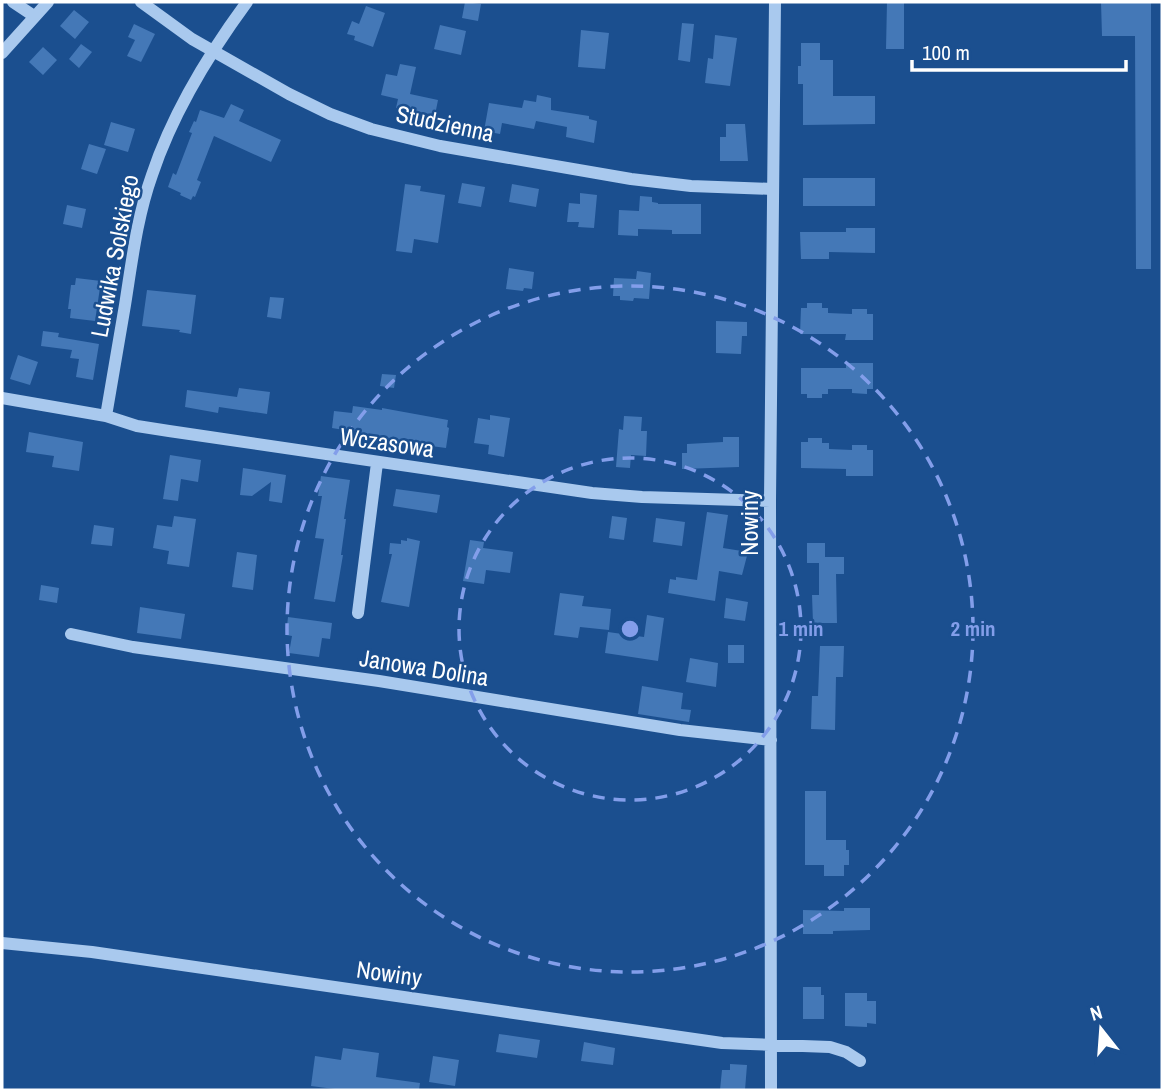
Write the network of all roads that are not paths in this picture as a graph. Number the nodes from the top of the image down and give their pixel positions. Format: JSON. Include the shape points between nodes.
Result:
{"nodes":[{"id":1,"x":13,"y":2,"type":"edge"},
{"id":2,"x":48,"y":2,"type":"edge"},
{"id":3,"x":141,"y":2,"type":"edge"},
{"id":4,"x":247,"y":2,"type":"edge"},
{"id":5,"x":775,"y":2,"type":"edge"},
{"id":6,"x":34,"y":16,"type":"junction"},
{"id":7,"x":212,"y":51,"type":"junction"},
{"id":8,"x":2,"y":53,"type":"edge"},
{"id":9,"x":773,"y":189,"type":"junction"},
{"id":10,"x":2,"y":398,"type":"edge"},
{"id":11,"x":106,"y":416,"type":"junction"},
{"id":12,"x":377,"y":463,"type":"junction"},
{"id":13,"x":770,"y":501,"type":"junction"},
{"id":14,"x":358,"y":613,"type":"dead end"},
{"id":15,"x":71,"y":634,"type":"dead end"},
{"id":16,"x":771,"y":740,"type":"junction"},
{"id":17,"x":2,"y":943,"type":"edge"},
{"id":18,"x":771,"y":1044,"type":"junction"},
{"id":19,"x":860,"y":1061,"type":"dead end"},
{"id":20,"x":771,"y":1090,"type":"edge"}],
"edges":[{"from":1,"to":6,"type":"street"},
{"from":2,"to":6,"type":"street"},
{"from":3,"to":7,"type":"street","name":"Studzienna"},
{"from":4,"to":7,"type":"street","name":"Ludwika Solskiego"},
{"from":5,"to":9,"type":"street","name":"Nowiny"},
{"from":6,"to":8,"type":"street"},
{"from":7,"to":9,"type":"street","name":"Studzienna","via":[[315,107],[411,140],[652,182]]},
{"from":7,"to":11,"type":"street","name":"Ludwika Solskiego","via":[[167,135],[143,204]]},
{"from":9,"to":13,"type":"street","name":"Nowiny"},
{"from":10,"to":11,"type":"street","name":"Wczasowa"},
{"from":11,"to":12,"type":"street","name":"Wczasowa","via":[[148,428]]},
{"from":12,"to":13,"type":"street","name":"Wczasowa","via":[[592,493]]},
{"from":12,"to":14,"type":"street"},
{"from":13,"to":16,"type":"street","name":"Nowiny"},
{"from":15,"to":16,"type":"street","name":"Janowa Dolina","via":[[680,730]]},
{"from":16,"to":18,"type":"street","name":"Nowiny"},
{"from":17,"to":18,"type":"street","name":"Nowiny","via":[[722,1043]]},
{"from":18,"to":19,"type":"street","via":[[830,1047]]},
{"from":18,"to":20,"type":"street","name":"Nowiny"}]}
